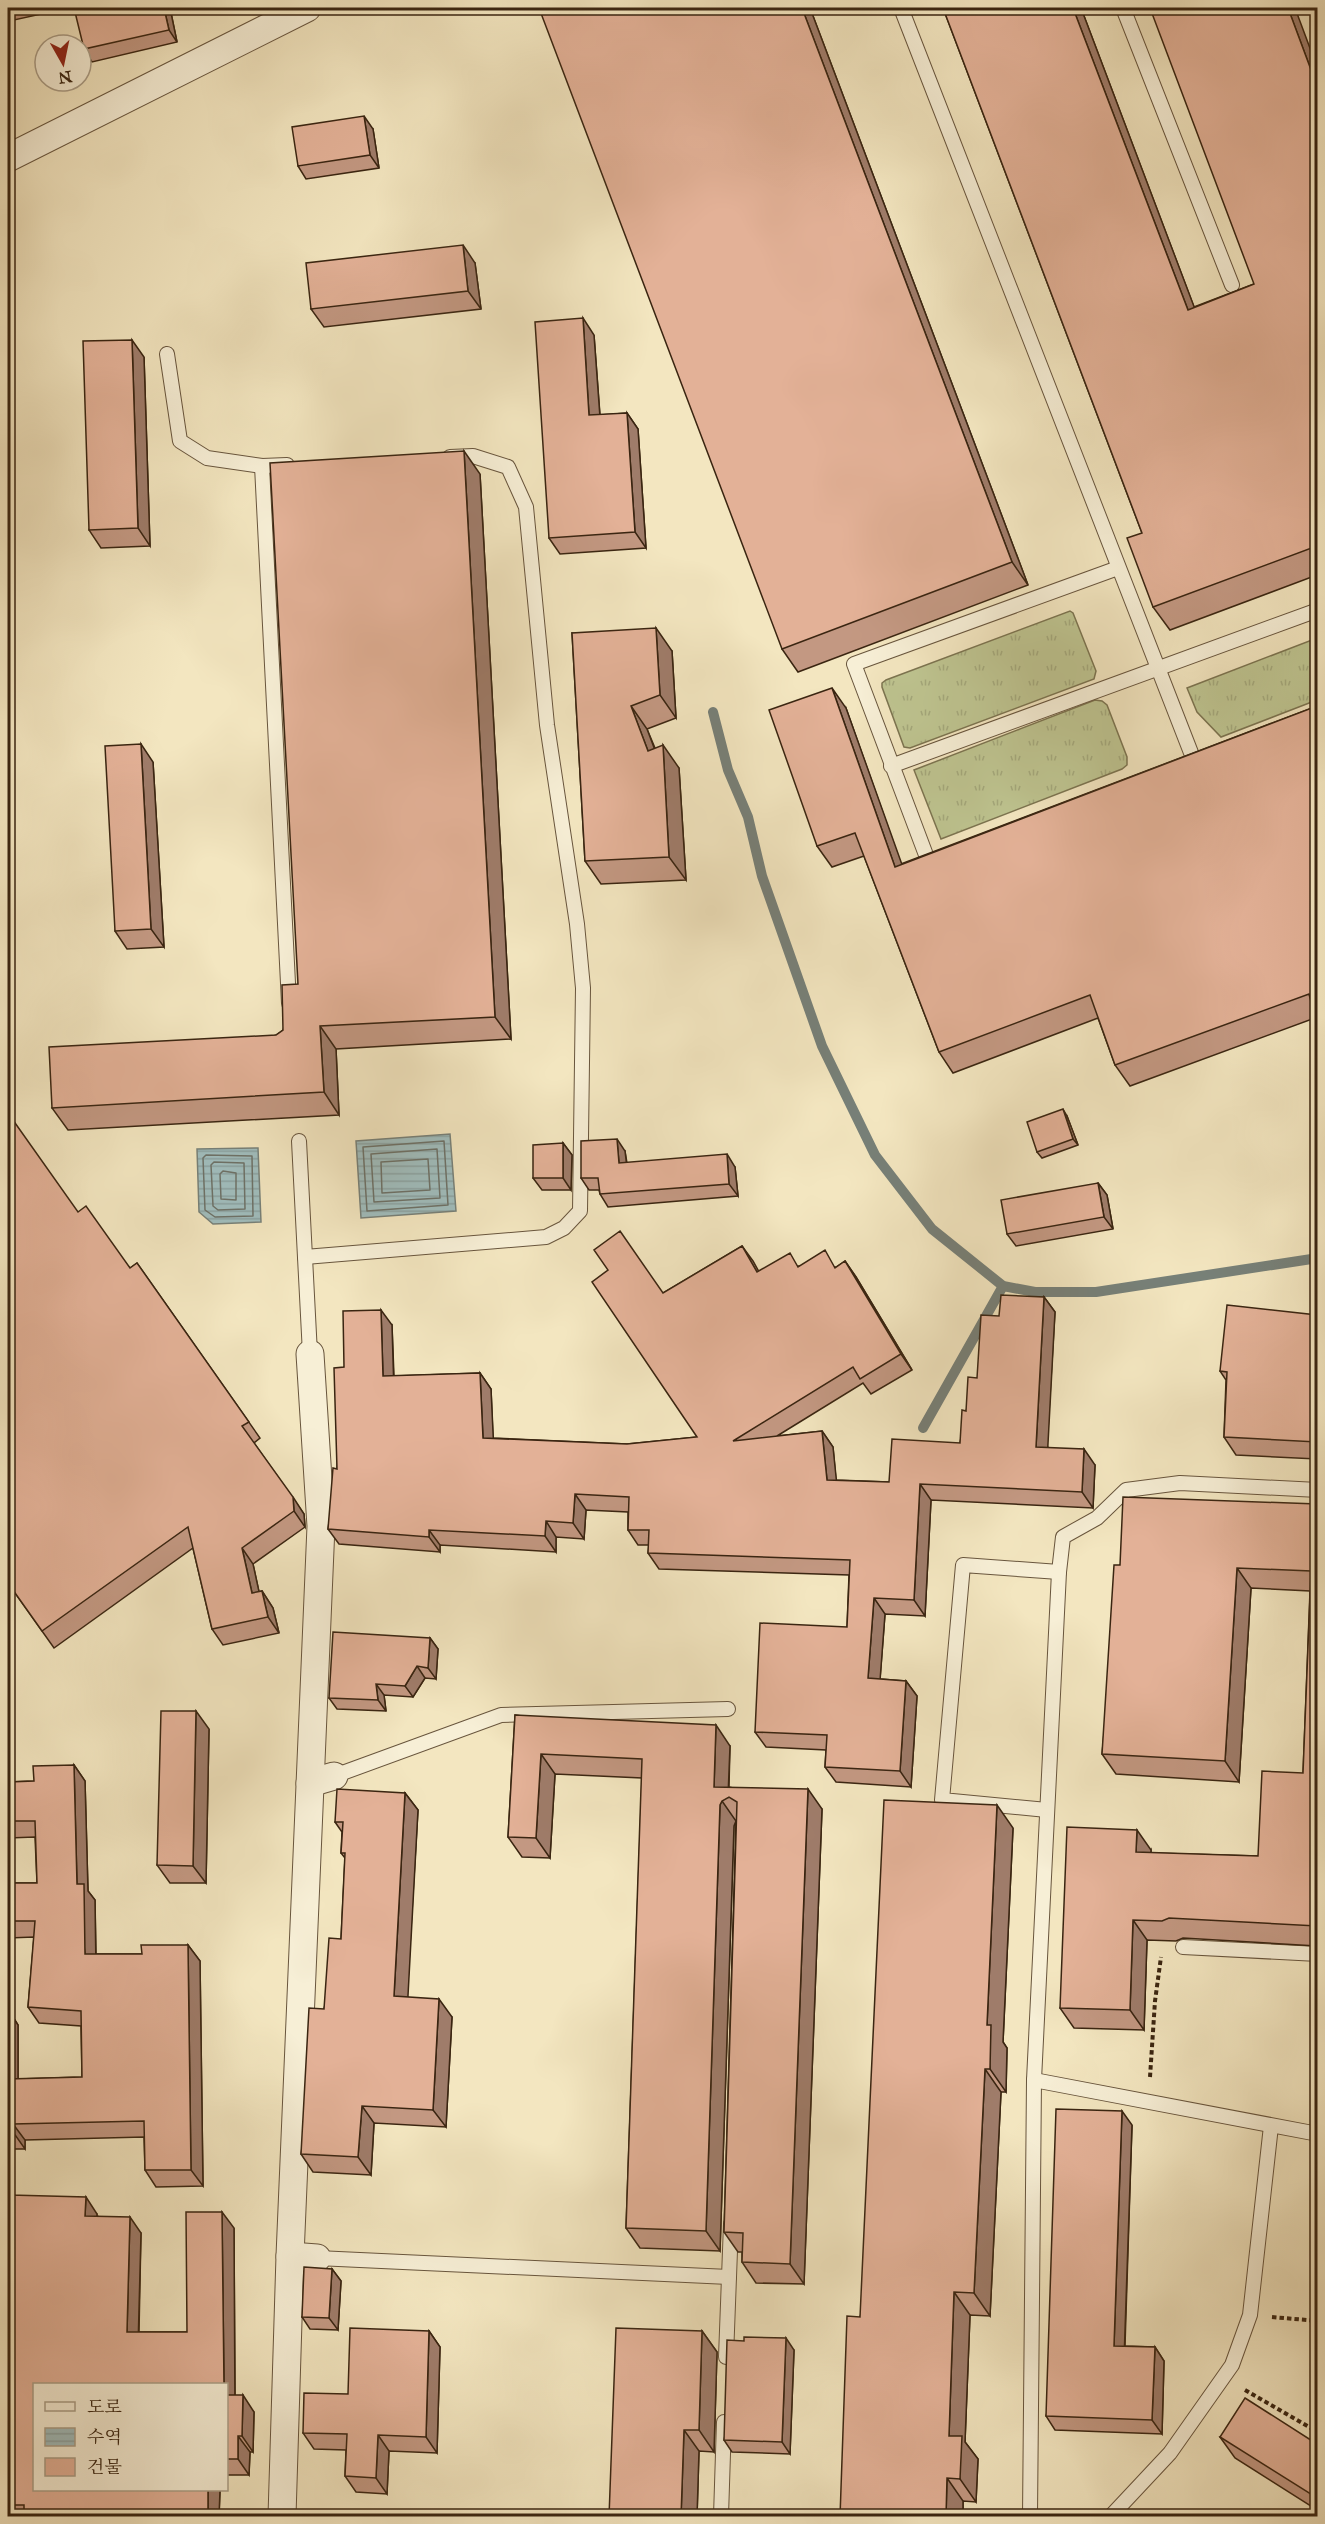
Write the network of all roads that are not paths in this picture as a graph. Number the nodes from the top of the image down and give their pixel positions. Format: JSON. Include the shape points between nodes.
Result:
{"nodes":[{"id":1,"x":307,"y":8,"type":"edge"},
{"id":2,"x":901,"y":8,"type":"edge"},
{"id":3,"x":1123,"y":8,"type":"edge"},
{"id":4,"x":8,"y":158,"type":"edge"},
{"id":5,"x":1232,"y":285,"type":"dead end"},
{"id":6,"x":167,"y":354,"type":"dead end"},
{"id":7,"x":438,"y":458,"type":"edge"},
{"id":8,"x":297,"y":464,"type":"edge"},
{"id":9,"x":262,"y":466,"type":"junction"},
{"id":10,"x":1118,"y":568,"type":"junction"},
{"id":11,"x":1317,"y":610,"type":"edge"},
{"id":12,"x":1157,"y":668,"type":"junction"},
{"id":13,"x":1195,"y":763,"type":"edge"},
{"id":14,"x":891,"y":766,"type":"junction"},
{"id":15,"x":951,"y":855,"type":"edge"},
{"id":16,"x":290,"y":1013,"type":"edge"},
{"id":17,"x":299,"y":1141,"type":"dead end"},
{"id":18,"x":305,"y":1257,"type":"junction"},
{"id":19,"x":309,"y":1354,"type":"joint"},
{"id":20,"x":1317,"y":1490,"type":"edge"},
{"id":21,"x":1059,"y":1572,"type":"junction"},
{"id":22,"x":728,"y":1709,"type":"dead end"},
{"id":23,"x":322,"y":1780,"type":"junction"},
{"id":24,"x":1047,"y":1810,"type":"junction"},
{"id":25,"x":1183,"y":1947,"type":"edge"},
{"id":26,"x":1317,"y":1954,"type":"edge"},
{"id":27,"x":1034,"y":2080,"type":"junction"},
{"id":28,"x":1271,"y":2126,"type":"junction"},
{"id":29,"x":1317,"y":2134,"type":"edge"},
{"id":30,"x":731,"y":2206,"type":"edge"},
{"id":31,"x":290,"y":2256,"type":"junction"},
{"id":32,"x":317,"y":2258,"type":"joint"},
{"id":33,"x":729,"y":2277,"type":"junction"},
{"id":34,"x":726,"y":2373,"type":"edge"},
{"id":35,"x":725,"y":2409,"type":"edge"},
{"id":36,"x":282,"y":2517,"type":"edge"},
{"id":37,"x":721,"y":2517,"type":"edge"},
{"id":38,"x":1030,"y":2517,"type":"edge"},
{"id":39,"x":1111,"y":2517,"type":"edge"}],
"edges":[{"from":1,"to":4,"type":"street"},
{"from":2,"to":10,"type":"lane"},
{"from":3,"to":5,"type":"lane"},
{"from":6,"to":9,"type":"lane","via":[[180,441],[207,458]]},
{"from":7,"to":18,"type":"lane","via":[[473,456],[508,467],[526,507],[547,725],[583,988],[580,1210],[564,1228],[546,1237]]},
{"from":8,"to":9,"type":"lane"},
{"from":9,"to":16,"type":"lane"},
{"from":10,"to":12,"type":"lane"},
{"from":10,"to":14,"type":"lane","via":[[854,664]]},
{"from":11,"to":12,"type":"lane"},
{"from":12,"to":13,"type":"lane"},
{"from":12,"to":14,"type":"lane"},
{"from":14,"to":15,"type":"lane","via":[[929,863]]},
{"from":17,"to":18,"type":"lane"},
{"from":18,"to":19,"type":"lane"},
{"from":19,"to":23,"type":"street","via":[[321,1526]]},
{"from":20,"to":21,"type":"lane","via":[[1180,1483],[1126,1490],[1096,1518],[1063,1537]]},
{"from":21,"to":24,"type":"lane"},
{"from":21,"to":24,"type":"lane","via":[[963,1564],[942,1800]]},
{"from":22,"to":23,"type":"lane","via":[[501,1715]]},
{"from":23,"to":31,"type":"street"},
{"from":24,"to":27,"type":"lane"},
{"from":25,"to":26,"type":"lane"},
{"from":27,"to":28,"type":"lane"},
{"from":27,"to":38,"type":"lane"},
{"from":28,"to":29,"type":"lane"},
{"from":28,"to":39,"type":"lane","via":[[1250,2315],[1232,2365],[1170,2453]]},
{"from":30,"to":33,"type":"lane"},
{"from":31,"to":32,"type":"street"},
{"from":31,"to":36,"type":"street"},
{"from":32,"to":33,"type":"lane"},
{"from":33,"to":34,"type":"lane"},
{"from":35,"to":37,"type":"lane"}]}
